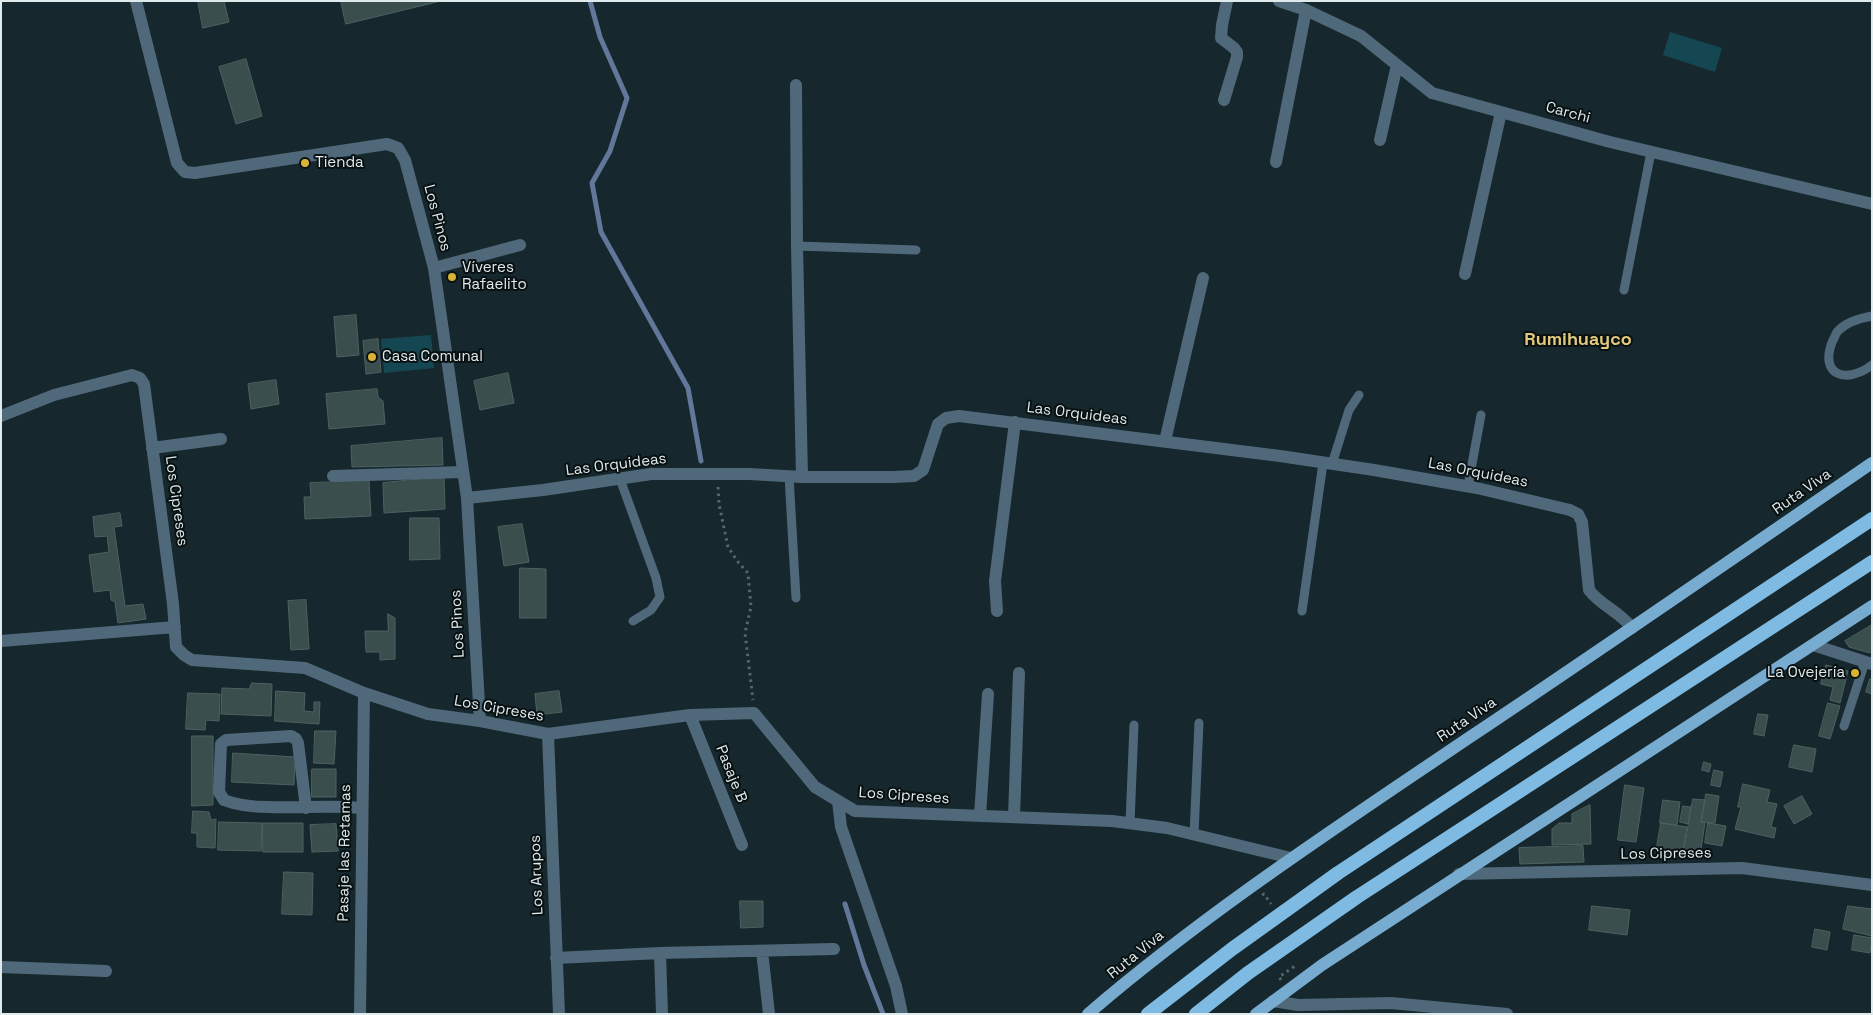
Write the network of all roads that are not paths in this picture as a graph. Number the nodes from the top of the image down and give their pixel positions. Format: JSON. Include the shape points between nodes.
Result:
{"nodes":[{"id":1,"x":136,"y":1,"type":"edge"},
{"id":2,"x":1227,"y":1,"type":"edge"},
{"id":3,"x":1279,"y":1,"type":"edge"},
{"id":4,"x":1306,"y":10,"type":"junction"},
{"id":5,"x":1397,"y":65,"type":"junction"},
{"id":6,"x":796,"y":85,"type":"dead end"},
{"id":7,"x":1224,"y":100,"type":"dead end"},
{"id":8,"x":1500,"y":112,"type":"junction"},
{"id":9,"x":1380,"y":140,"type":"dead end"},
{"id":10,"x":1651,"y":152,"type":"junction"},
{"id":11,"x":1276,"y":162,"type":"dead end"},
{"id":12,"x":1872,"y":204,"type":"edge"},
{"id":13,"x":520,"y":245,"type":"dead end"},
{"id":14,"x":797,"y":246,"type":"junction"},
{"id":15,"x":916,"y":250,"type":"dead end"},
{"id":16,"x":434,"y":268,"type":"junction"},
{"id":17,"x":1465,"y":274,"type":"dead end"},
{"id":18,"x":1203,"y":278,"type":"dead end"},
{"id":19,"x":1624,"y":290,"type":"dead end"},
{"id":20,"x":1872,"y":316,"type":"edge"},
{"id":21,"x":1872,"y":365,"type":"edge"},
{"id":22,"x":1359,"y":395,"type":"dead end"},
{"id":23,"x":1482,"y":415,"type":"dead end"},
{"id":24,"x":1,"y":416,"type":"edge"},
{"id":25,"x":1015,"y":422,"type":"junction"},
{"id":26,"x":221,"y":439,"type":"dead end"},
{"id":27,"x":1164,"y":441,"type":"junction"},
{"id":28,"x":152,"y":448,"type":"junction"},
{"id":29,"x":1328,"y":463,"type":"junction"},
{"id":30,"x":1872,"y":463,"type":"edge"},
{"id":31,"x":463,"y":472,"type":"junction"},
{"id":32,"x":333,"y":476,"type":"dead end"},
{"id":33,"x":789,"y":476,"type":"junction"},
{"id":34,"x":802,"y":477,"type":"junction"},
{"id":35,"x":620,"y":480,"type":"junction"},
{"id":36,"x":1468,"y":486,"type":"junction"},
{"id":37,"x":467,"y":498,"type":"junction"},
{"id":38,"x":1872,"y":519,"type":"edge"},
{"id":39,"x":1872,"y":562,"type":"edge"},
{"id":40,"x":796,"y":598,"type":"dead end"},
{"id":41,"x":1872,"y":606,"type":"edge"},
{"id":42,"x":997,"y":611,"type":"dead end"},
{"id":43,"x":1302,"y":611,"type":"dead end"},
{"id":44,"x":633,"y":621,"type":"dead end"},
{"id":45,"x":175,"y":627,"type":"junction"},
{"id":46,"x":1632,"y":628,"type":"junction"},
{"id":47,"x":1,"y":640,"type":"edge"},
{"id":48,"x":1813,"y":645,"type":"junction"},
{"id":49,"x":1868,"y":663,"type":"edge"},
{"id":50,"x":1019,"y":673,"type":"dead end"},
{"id":51,"x":364,"y":693,"type":"junction"},
{"id":52,"x":988,"y":694,"type":"dead end"},
{"id":53,"x":690,"y":715,"type":"junction"},
{"id":54,"x":480,"y":721,"type":"junction"},
{"id":55,"x":1199,"y":723,"type":"dead end"},
{"id":56,"x":1134,"y":726,"type":"dead end"},
{"id":57,"x":1844,"y":726,"type":"dead end"},
{"id":58,"x":548,"y":734,"type":"junction"},
{"id":59,"x":838,"y":801,"type":"junction"},
{"id":60,"x":306,"y":808,"type":"junction"},
{"id":61,"x":362,"y":808,"type":"junction"},
{"id":62,"x":980,"y":816,"type":"junction"},
{"id":63,"x":1014,"y":818,"type":"junction"},
{"id":64,"x":1130,"y":823,"type":"junction"},
{"id":65,"x":1194,"y":834,"type":"junction"},
{"id":66,"x":742,"y":845,"type":"dead end"},
{"id":67,"x":1291,"y":858,"type":"junction"},
{"id":68,"x":1459,"y":874,"type":"junction"},
{"id":69,"x":1872,"y":885,"type":"edge"},
{"id":70,"x":834,"y":949,"type":"dead end"},
{"id":71,"x":762,"y":951,"type":"junction"},
{"id":72,"x":660,"y":953,"type":"junction"},
{"id":73,"x":556,"y":958,"type":"junction"},
{"id":74,"x":1,"y":967,"type":"edge"},
{"id":75,"x":106,"y":971,"type":"dead end"},
{"id":76,"x":1273,"y":1001,"type":"junction"},
{"id":77,"x":360,"y":1014,"type":"edge"},
{"id":78,"x":559,"y":1014,"type":"edge"},
{"id":79,"x":662,"y":1014,"type":"edge"},
{"id":80,"x":769,"y":1014,"type":"edge"},
{"id":81,"x":902,"y":1014,"type":"edge"},
{"id":82,"x":1088,"y":1014,"type":"edge"},
{"id":83,"x":1148,"y":1014,"type":"edge"},
{"id":84,"x":1196,"y":1014,"type":"edge"},
{"id":85,"x":1256,"y":1014,"type":"edge"},
{"id":86,"x":1507,"y":1014,"type":"edge"}],
"edges":[{"from":1,"to":16,"type":"street","name":"Los Pinos","via":[[177,163],[185,172],[387,144],[398,148],[405,160]]},
{"from":2,"to":7,"type":"street","via":[[1222,38],[1234,48],[1237,57]]},
{"from":3,"to":4,"type":"street","name":"Carchi"},
{"from":4,"to":5,"type":"street","name":"Carchi","via":[[1361,36]]},
{"from":4,"to":11,"type":"street"},
{"from":5,"to":8,"type":"street","name":"Carchi","via":[[1432,93]]},
{"from":5,"to":9,"type":"street"},
{"from":6,"to":14,"type":"street"},
{"from":8,"to":10,"type":"street","name":"Carchi"},
{"from":8,"to":17,"type":"street"},
{"from":10,"to":12,"type":"street","name":"Carchi"},
{"from":10,"to":19,"type":"lane"},
{"from":13,"to":16,"type":"street"},
{"from":14,"to":15,"type":"lane"},
{"from":14,"to":34,"type":"street"},
{"from":16,"to":31,"type":"street","name":"Los Pinos"},
{"from":18,"to":27,"type":"street"},
{"from":20,"to":21,"type":"lane","via":[[1838,330],[1828,360],[1832,370],[1840,375],[1852,375]]},
{"from":22,"to":29,"type":"lane","via":[[1349,410]]},
{"from":23,"to":36,"type":"lane"},
{"from":24,"to":28,"type":"street","name":"Los Cipreses","via":[[54,395],[132,375],[144,384]]},
{"from":25,"to":27,"type":"street","name":"Las Orquideas"},
{"from":25,"to":34,"type":"street","name":"Las Orquideas","via":[[959,416],[946,418],[938,424],[923,470],[914,476]]},
{"from":25,"to":42,"type":"street","via":[[995,581]]},
{"from":26,"to":28,"type":"street"},
{"from":27,"to":29,"type":"street","name":"Las Orquideas"},
{"from":28,"to":45,"type":"street","name":"Los Cipreses"},
{"from":29,"to":36,"type":"street","name":"Las Orquideas"},
{"from":29,"to":43,"type":"lane"},
{"from":30,"to":46,"type":"main road","name":"Ruta Viva"},
{"from":31,"to":32,"type":"street"},
{"from":31,"to":37,"type":"street","name":"Los Pinos"},
{"from":33,"to":34,"type":"street","name":"Las Orquideas"},
{"from":33,"to":35,"type":"street","name":"Las Orquideas","via":[[651,474]]},
{"from":33,"to":40,"type":"lane"},
{"from":35,"to":37,"type":"street","name":"Las Orquideas"},
{"from":35,"to":44,"type":"lane","via":[[660,597],[651,610]]},
{"from":36,"to":46,"type":"street","name":"Las Orquideas","via":[[1578,514],[1582,522],[1589,590]]},
{"from":37,"to":54,"type":"street","name":"Los Pinos"},
{"from":38,"to":83,"type":"highway","via":[[1338,873]]},
{"from":39,"to":84,"type":"highway","via":[[1357,898],[1248,973]]},
{"from":41,"to":48,"type":"main road"},
{"from":45,"to":47,"type":"street"},
{"from":45,"to":51,"type":"street","name":"Los Cipreses","via":[[176,647],[192,660],[305,668]]},
{"from":46,"to":67,"type":"main road","name":"Ruta Viva"},
{"from":48,"to":49,"type":"street"},
{"from":48,"to":68,"type":"main road"},
{"from":49,"to":57,"type":"lane"},
{"from":50,"to":63,"type":"street"},
{"from":51,"to":54,"type":"street","name":"Los Cipreses","via":[[428,714]]},
{"from":51,"to":61,"type":"street","name":"Pasaje las Retamas"},
{"from":52,"to":62,"type":"street"},
{"from":53,"to":58,"type":"street","name":"Los Cipreses"},
{"from":53,"to":59,"type":"street","name":"Los Cipreses","via":[[754,713],[815,787]]},
{"from":53,"to":66,"type":"street","name":"Pasaje B"},
{"from":54,"to":58,"type":"street","name":"Los Cipreses"},
{"from":55,"to":65,"type":"lane"},
{"from":56,"to":64,"type":"lane"},
{"from":58,"to":73,"type":"street","name":"Los Arupos"},
{"from":59,"to":62,"type":"street","name":"Los Cipreses","via":[[855,811]]},
{"from":59,"to":81,"type":"street","via":[[841,827],[896,986]]},
{"from":60,"to":60,"type":"street","via":[[246,806],[224,800],[219,792],[221,744],[226,740],[296,738]]},
{"from":60,"to":61,"type":"street"},
{"from":61,"to":77,"type":"street","name":"Pasaje las Retamas"},
{"from":62,"to":63,"type":"street","name":"Los Cipreses"},
{"from":63,"to":64,"type":"street","name":"Los Cipreses"},
{"from":64,"to":65,"type":"street","name":"Los Cipreses"},
{"from":65,"to":67,"type":"street","name":"Los Cipreses"},
{"from":67,"to":82,"type":"main road","name":"Ruta Viva","via":[[1184,937]]},
{"from":68,"to":69,"type":"street","name":"Los Cipreses","via":[[1742,868]]},
{"from":68,"to":76,"type":"main road","via":[[1322,964]]},
{"from":70,"to":71,"type":"street"},
{"from":71,"to":72,"type":"street"},
{"from":71,"to":80,"type":"street"},
{"from":72,"to":73,"type":"street"},
{"from":72,"to":79,"type":"street"},
{"from":73,"to":78,"type":"street","name":"Los Arupos"},
{"from":74,"to":75,"type":"street"},
{"from":76,"to":85,"type":"main road"},
{"from":76,"to":86,"type":"street","via":[[1298,1005],[1391,1003]]}]}
